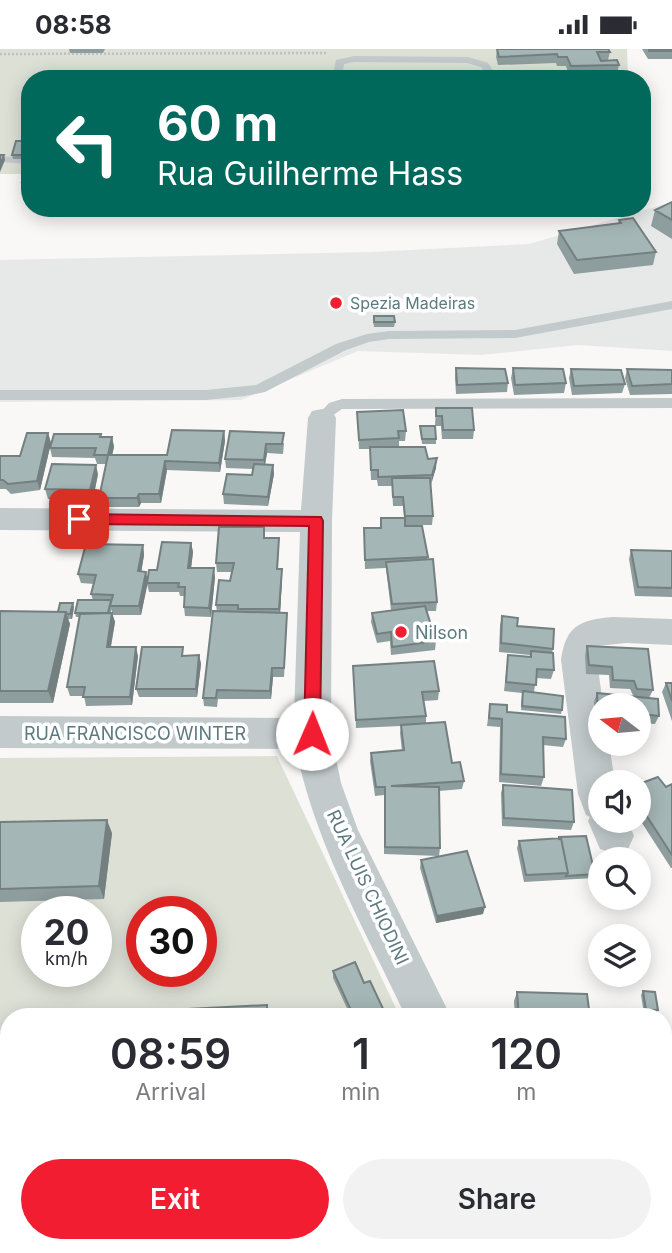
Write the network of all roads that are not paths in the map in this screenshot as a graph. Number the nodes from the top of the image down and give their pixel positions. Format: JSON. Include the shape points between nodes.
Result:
{"nodes":[{"id":1,"x":338,"y":70,"type":"edge"},
{"id":2,"x":488,"y":70,"type":"edge"},
{"id":3,"x":0,"y":159,"type":"edge"},
{"id":4,"x":21,"y":160,"type":"edge"},
{"id":5,"x":672,"y":306,"type":"edge"},
{"id":6,"x":0,"y":395,"type":"edge"},
{"id":7,"x":672,"y":403,"type":"edge"},
{"id":8,"x":322,"y":418,"type":"joint"},
{"id":9,"x":0,"y":519,"type":"edge"},
{"id":10,"x":316,"y":521,"type":"junction"},
{"id":11,"x":672,"y":632,"type":"edge"},
{"id":12,"x":0,"y":732,"type":"edge"},
{"id":13,"x":312,"y":734,"type":"junction"},
{"id":14,"x":594,"y":770,"type":"edge"},
{"id":15,"x":425,"y":1008,"type":"edge"}],
"edges":[{"from":1,"to":2,"type":"lane","via":[[339,62],[354,59],[468,60]]},
{"from":3,"to":4,"type":"lane"},
{"from":5,"to":6,"type":"lane","via":[[515,334],[366,338],[245,393]]},
{"from":7,"to":8,"type":"lane","via":[[342,404]]},
{"from":8,"to":10,"type":"street","name":"RUA LUIS CHIODINI"},
{"from":9,"to":10,"type":"street"},
{"from":10,"to":13,"type":"street","name":"RUA LUIS CHIODINI"},
{"from":11,"to":14,"type":"street","via":[[597,631],[582,642],[579,660]]},
{"from":12,"to":13,"type":"street","name":"RUA FRANCISCO WINTER"},
{"from":13,"to":15,"type":"street","name":"RUA LUIS CHIODINI","via":[[339,834]]}]}
